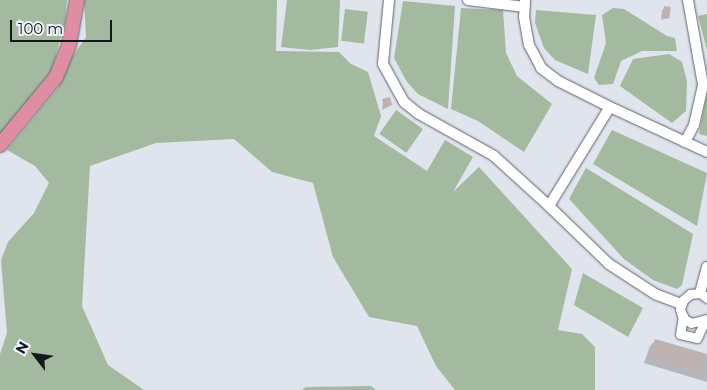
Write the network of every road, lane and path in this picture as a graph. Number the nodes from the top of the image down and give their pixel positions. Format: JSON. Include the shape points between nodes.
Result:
{"nodes":[{"id":1,"x":76,"y":0,"type":"edge"},
{"id":2,"x":389,"y":0,"type":"edge"},
{"id":3,"x":468,"y":0,"type":"edge"},
{"id":4,"x":688,"y":0,"type":"edge"},
{"id":5,"x":525,"y":3,"type":"edge"},
{"id":6,"x":610,"y":107,"type":"junction"},
{"id":7,"x":685,"y":142,"type":"junction"},
{"id":8,"x":0,"y":145,"type":"edge"},
{"id":9,"x":707,"y":152,"type":"edge"},
{"id":10,"x":549,"y":206,"type":"junction"},
{"id":11,"x":707,"y":267,"type":"edge"},
{"id":12,"x":703,"y":296,"type":"edge"},
{"id":13,"x":681,"y":304,"type":"junction"},
{"id":14,"x":683,"y":316,"type":"junction"},
{"id":15,"x":705,"y":320,"type":"edge"}],
"edges":[{"from":1,"to":8,"type":"highway","via":[[69,45],[56,77]]},
{"from":2,"to":10,"type":"street","via":[[383,64],[404,102],[419,114],[494,156]]},
{"from":3,"to":5,"type":"street"},
{"from":4,"to":7,"type":"street","via":[[703,85],[694,125]]},
{"from":5,"to":6,"type":"street","via":[[528,45],[541,68],[558,81]]},
{"from":6,"to":7,"type":"street"},
{"from":6,"to":10,"type":"street"},
{"from":7,"to":9,"type":"street"},
{"from":10,"to":13,"type":"street","via":[[609,264],[655,294]]},
{"from":11,"to":12,"type":"street"},
{"from":12,"to":13,"type":"street","via":[[690,294]]},
{"from":13,"to":14,"type":"street"},
{"from":14,"to":15,"type":"street","via":[[691,323]]},
{"from":14,"to":15,"type":"street","via":[[680,334],[696,338]]}]}
